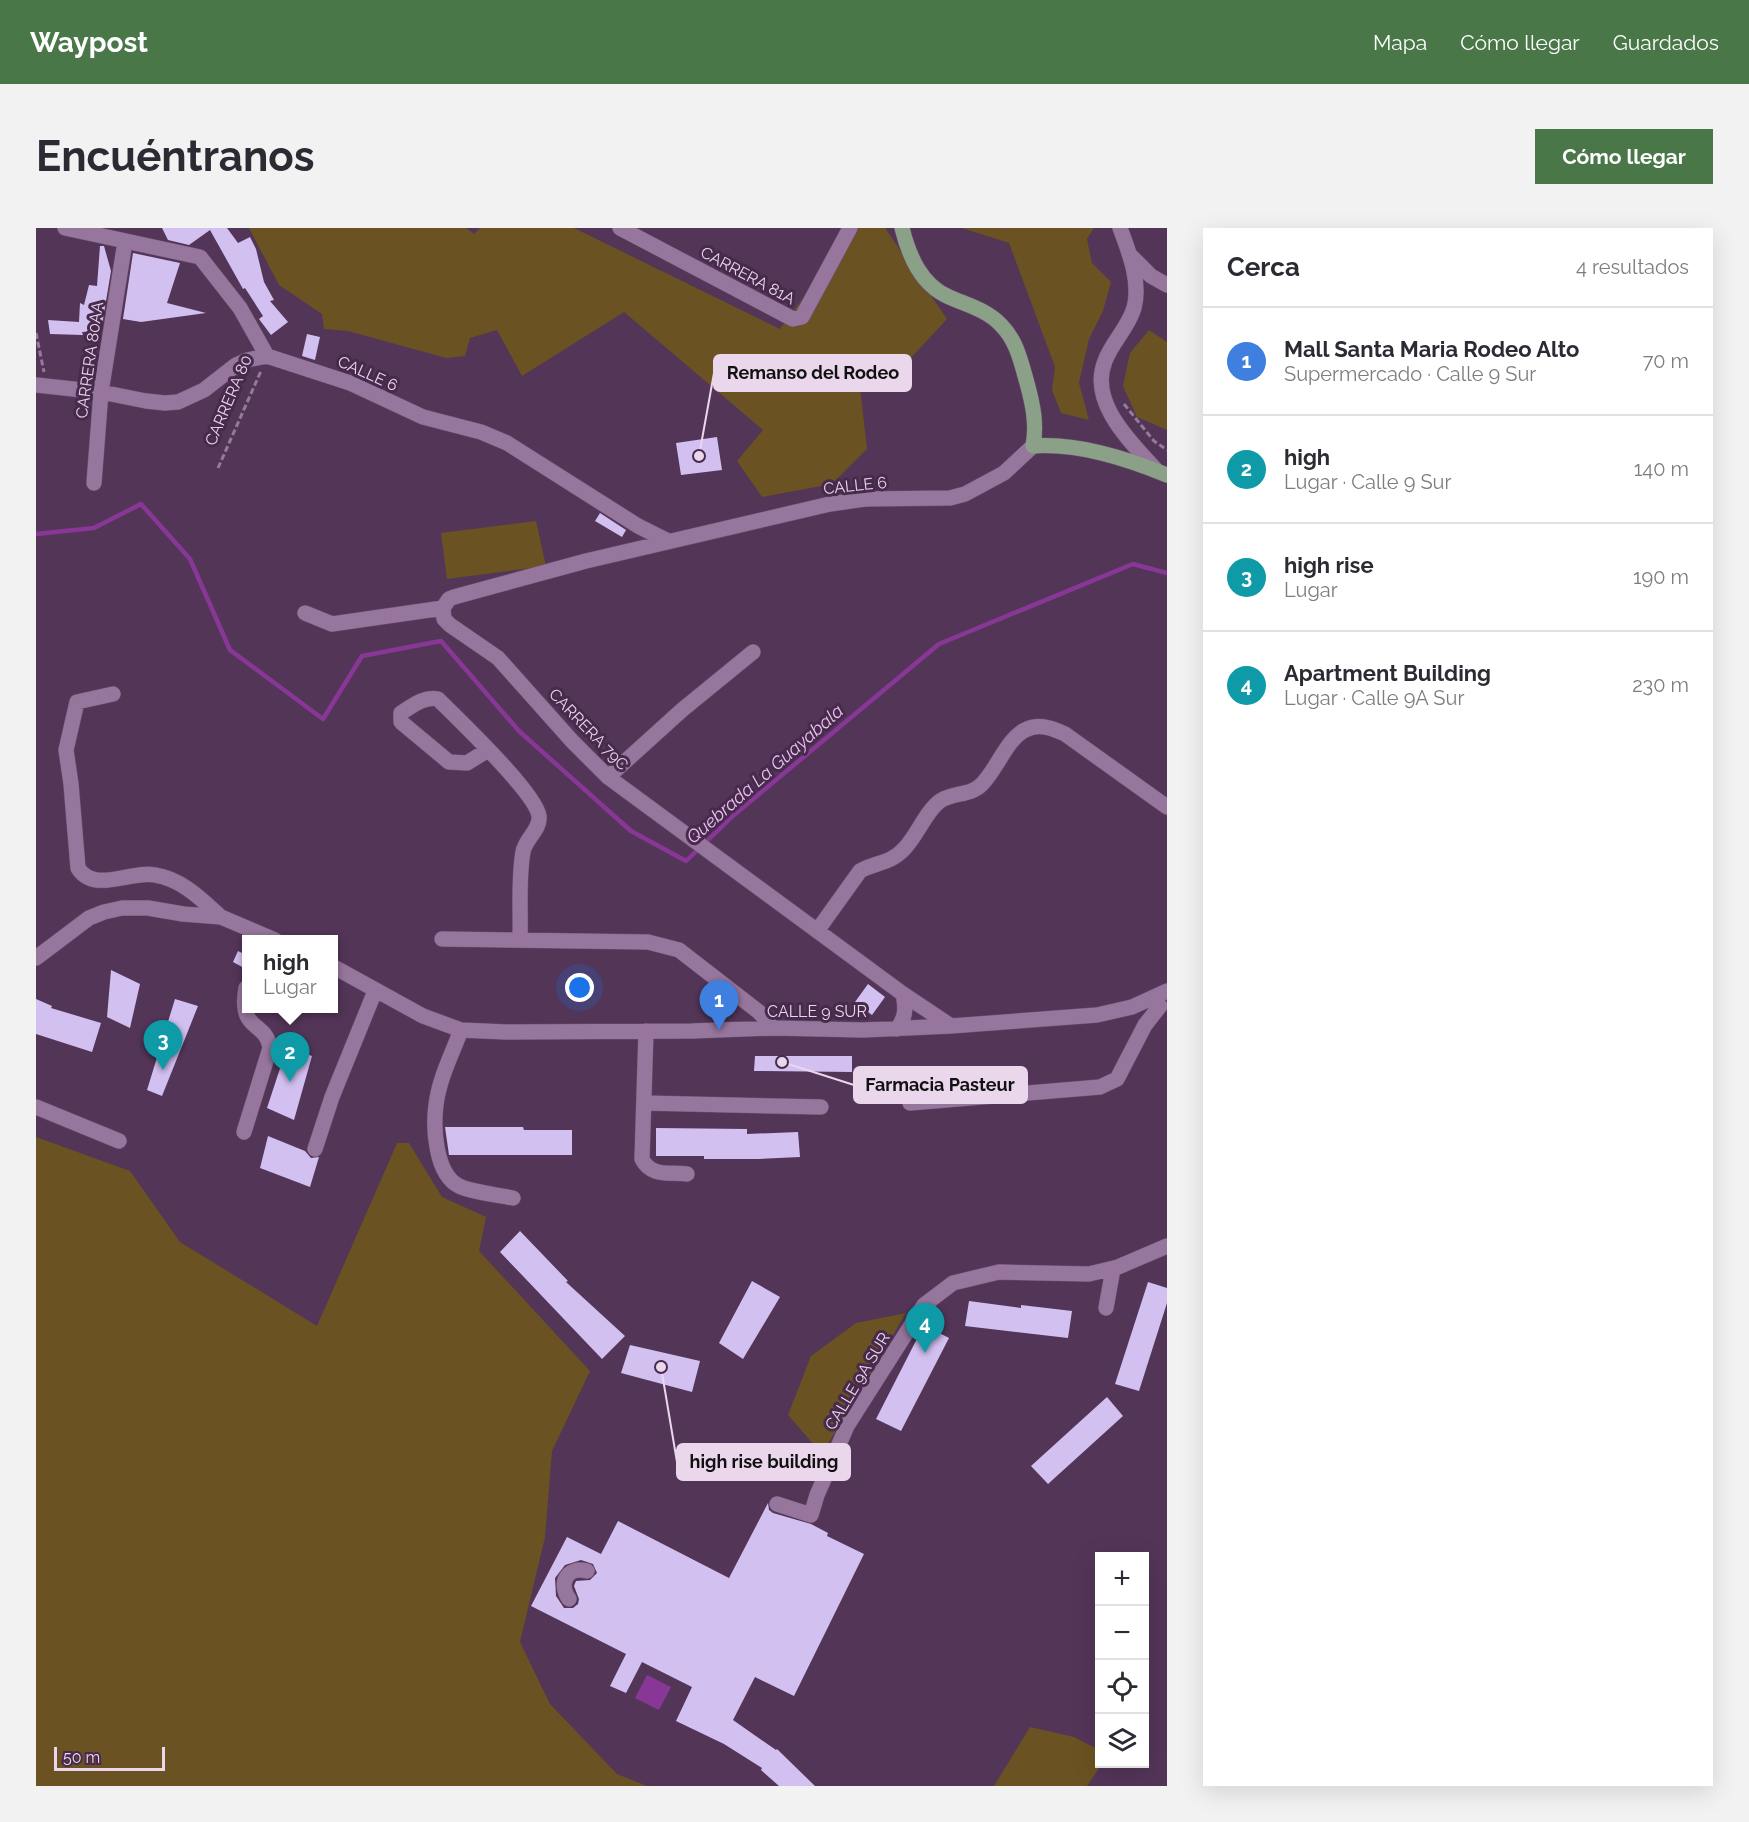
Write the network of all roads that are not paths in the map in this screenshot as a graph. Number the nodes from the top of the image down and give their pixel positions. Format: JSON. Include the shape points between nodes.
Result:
{"nodes":[{"id":1,"x":66,"y":228,"type":"edge"},
{"id":2,"x":620,"y":228,"type":"edge"},
{"id":3,"x":850,"y":228,"type":"edge"},
{"id":4,"x":902,"y":228,"type":"edge"},
{"id":5,"x":1120,"y":228,"type":"edge"},
{"id":6,"x":125,"y":242,"type":"junction"},
{"id":7,"x":1130,"y":255,"type":"junction"},
{"id":8,"x":1167,"y":285,"type":"edge"},
{"id":9,"x":267,"y":356,"type":"junction"},
{"id":10,"x":41,"y":386,"type":"edge"},
{"id":11,"x":101,"y":392,"type":"junction"},
{"id":12,"x":1033,"y":446,"type":"junction"},
{"id":13,"x":1162,"y":473,"type":"edge"},
{"id":14,"x":94,"y":483,"type":"dead end"},
{"id":15,"x":668,"y":541,"type":"junction"},
{"id":16,"x":444,"y":605,"type":"junction"},
{"id":17,"x":304,"y":613,"type":"dead end"},
{"id":18,"x":753,"y":652,"type":"dead end"},
{"id":19,"x":113,"y":694,"type":"dead end"},
{"id":20,"x":488,"y":750,"type":"junction"},
{"id":21,"x":608,"y":777,"type":"junction"},
{"id":22,"x":1167,"y":807,"type":"edge"},
{"id":23,"x":220,"y":917,"type":"junction"},
{"id":24,"x":817,"y":931,"type":"junction"},
{"id":25,"x":261,"y":935,"type":"edge"},
{"id":26,"x":442,"y":939,"type":"dead end"},
{"id":27,"x":520,"y":939,"type":"junction"},
{"id":28,"x":36,"y":958,"type":"edge"},
{"id":29,"x":338,"y":970,"type":"edge"},
{"id":30,"x":375,"y":991,"type":"junction"},
{"id":31,"x":1167,"y":991,"type":"edge"},
{"id":32,"x":903,"y":994,"type":"junction"},
{"id":33,"x":1160,"y":1006,"type":"edge"},
{"id":34,"x":246,"y":1013,"type":"edge"},
{"id":35,"x":951,"y":1026,"type":"junction"},
{"id":36,"x":773,"y":1028,"type":"junction"},
{"id":37,"x":897,"y":1029,"type":"junction"},
{"id":38,"x":461,"y":1030,"type":"junction"},
{"id":39,"x":646,"y":1031,"type":"junction"},
{"id":40,"x":644,"y":1103,"type":"junction"},
{"id":41,"x":910,"y":1103,"type":"dead end"},
{"id":42,"x":36,"y":1107,"type":"edge"},
{"id":43,"x":821,"y":1107,"type":"dead end"},
{"id":44,"x":244,"y":1132,"type":"dead end"},
{"id":45,"x":119,"y":1141,"type":"dead end"},
{"id":46,"x":315,"y":1149,"type":"dead end"},
{"id":47,"x":687,"y":1174,"type":"dead end"},
{"id":48,"x":513,"y":1198,"type":"dead end"},
{"id":49,"x":1167,"y":1246,"type":"edge"},
{"id":50,"x":1113,"y":1269,"type":"junction"},
{"id":51,"x":1106,"y":1308,"type":"dead end"},
{"id":52,"x":777,"y":1503,"type":"dead end"},
{"id":53,"x":587,"y":1571,"type":"dead end"},
{"id":54,"x":569,"y":1599,"type":"dead end"}],
"edges":[{"from":1,"to":6,"type":"street"},
{"from":2,"to":3,"type":"street","name":"CARRERA 81A","via":[[798,319]]},
{"from":4,"to":12,"type":"main road","via":[[924,280],[946,297],[989,315],[1010,335],[1033,405]]},
{"from":5,"to":7,"type":"street"},
{"from":6,"to":9,"type":"street","name":"CARRERA 80","via":[[200,257],[240,308]]},
{"from":6,"to":11,"type":"street","name":"CARRERA 80AA"},
{"from":7,"to":8,"type":"street","via":[[1151,276]]},
{"from":7,"to":13,"type":"street","via":[[1136,285],[1134,308],[1105,359],[1103,390],[1120,427]]},
{"from":9,"to":11,"type":"street","via":[[236,365],[204,390],[178,402],[146,401]]},
{"from":9,"to":15,"type":"street","name":"CALLE 6","via":[[350,383],[423,417],[500,440]]},
{"from":10,"to":11,"type":"street"},
{"from":11,"to":14,"type":"street","name":"CARRERA 80AA"},
{"from":12,"to":13,"type":"main road","via":[[1066,446]]},
{"from":12,"to":15,"type":"street","name":"CALLE 6","via":[[1004,473],[950,498],[849,500]]},
{"from":15,"to":16,"type":"street","name":"CALLE 6","via":[[454,597]]},
{"from":16,"to":17,"type":"street","name":"CALLE 6","via":[[332,624]]},
{"from":16,"to":21,"type":"street","name":"CARRERA 79C","via":[[444,619],[498,658]]},
{"from":18,"to":21,"type":"street"},
{"from":19,"to":23,"type":"street","via":[[77,702],[66,750],[78,868],[92,880],[156,875],[193,892]]},
{"from":20,"to":20,"type":"street","via":[[467,763],[449,762],[401,722],[400,713],[424,699],[438,699]]},
{"from":20,"to":27,"type":"street","via":[[536,804],[539,815],[539,823],[523,854]]},
{"from":21,"to":24,"type":"street","name":"CARRERA 79C"},
{"from":22,"to":24,"type":"street","via":[[1065,734],[1034,726],[1015,740],[980,787],[944,798],[904,850],[890,861],[860,872]]},
{"from":23,"to":25,"type":"street"},
{"from":23,"to":28,"type":"street","via":[[148,908],[104,912],[89,918]]},
{"from":24,"to":32,"type":"street","name":"CARRERA 79C"},
{"from":26,"to":27,"type":"street"},
{"from":27,"to":36,"type":"street","via":[[648,942],[671,947],[759,1012]]},
{"from":29,"to":30,"type":"street","name":"CALLE 9 SUR"},
{"from":30,"to":38,"type":"street","name":"CALLE 9 SUR"},
{"from":30,"to":46,"type":"street"},
{"from":31,"to":33,"type":"street","name":"CALLE 9 SUR"},
{"from":32,"to":35,"type":"street","name":"CARRERA 79C"},
{"from":32,"to":37,"type":"street","via":[[906,1009]]},
{"from":33,"to":35,"type":"street","name":"CALLE 9 SUR"},
{"from":33,"to":41,"type":"street","via":[[1145,1025],[1117,1079],[1100,1087]]},
{"from":34,"to":44,"type":"street","via":[[269,1041],[270,1048]]},
{"from":35,"to":37,"type":"street","name":"CALLE 9 SUR"},
{"from":36,"to":37,"type":"street","name":"CALLE 9 SUR"},
{"from":36,"to":39,"type":"street","name":"CALLE 9 SUR"},
{"from":38,"to":39,"type":"street","name":"CALLE 9 SUR"},
{"from":38,"to":48,"type":"street","via":[[436,1105],[439,1162],[458,1186]]},
{"from":39,"to":40,"type":"street"},
{"from":40,"to":43,"type":"street"},
{"from":40,"to":47,"type":"street","via":[[642,1159],[646,1166],[652,1171]]},
{"from":42,"to":45,"type":"street"},
{"from":49,"to":50,"type":"street","name":"CALLE 9A SUR"},
{"from":50,"to":51,"type":"street"},
{"from":50,"to":52,"type":"street","name":"CALLE 9A SUR","via":[[1089,1274],[999,1272],[953,1283],[924,1305],[848,1426],[811,1515]]},
{"from":53,"to":54,"type":"street","via":[[571,1572],[564,1581]]}]}
